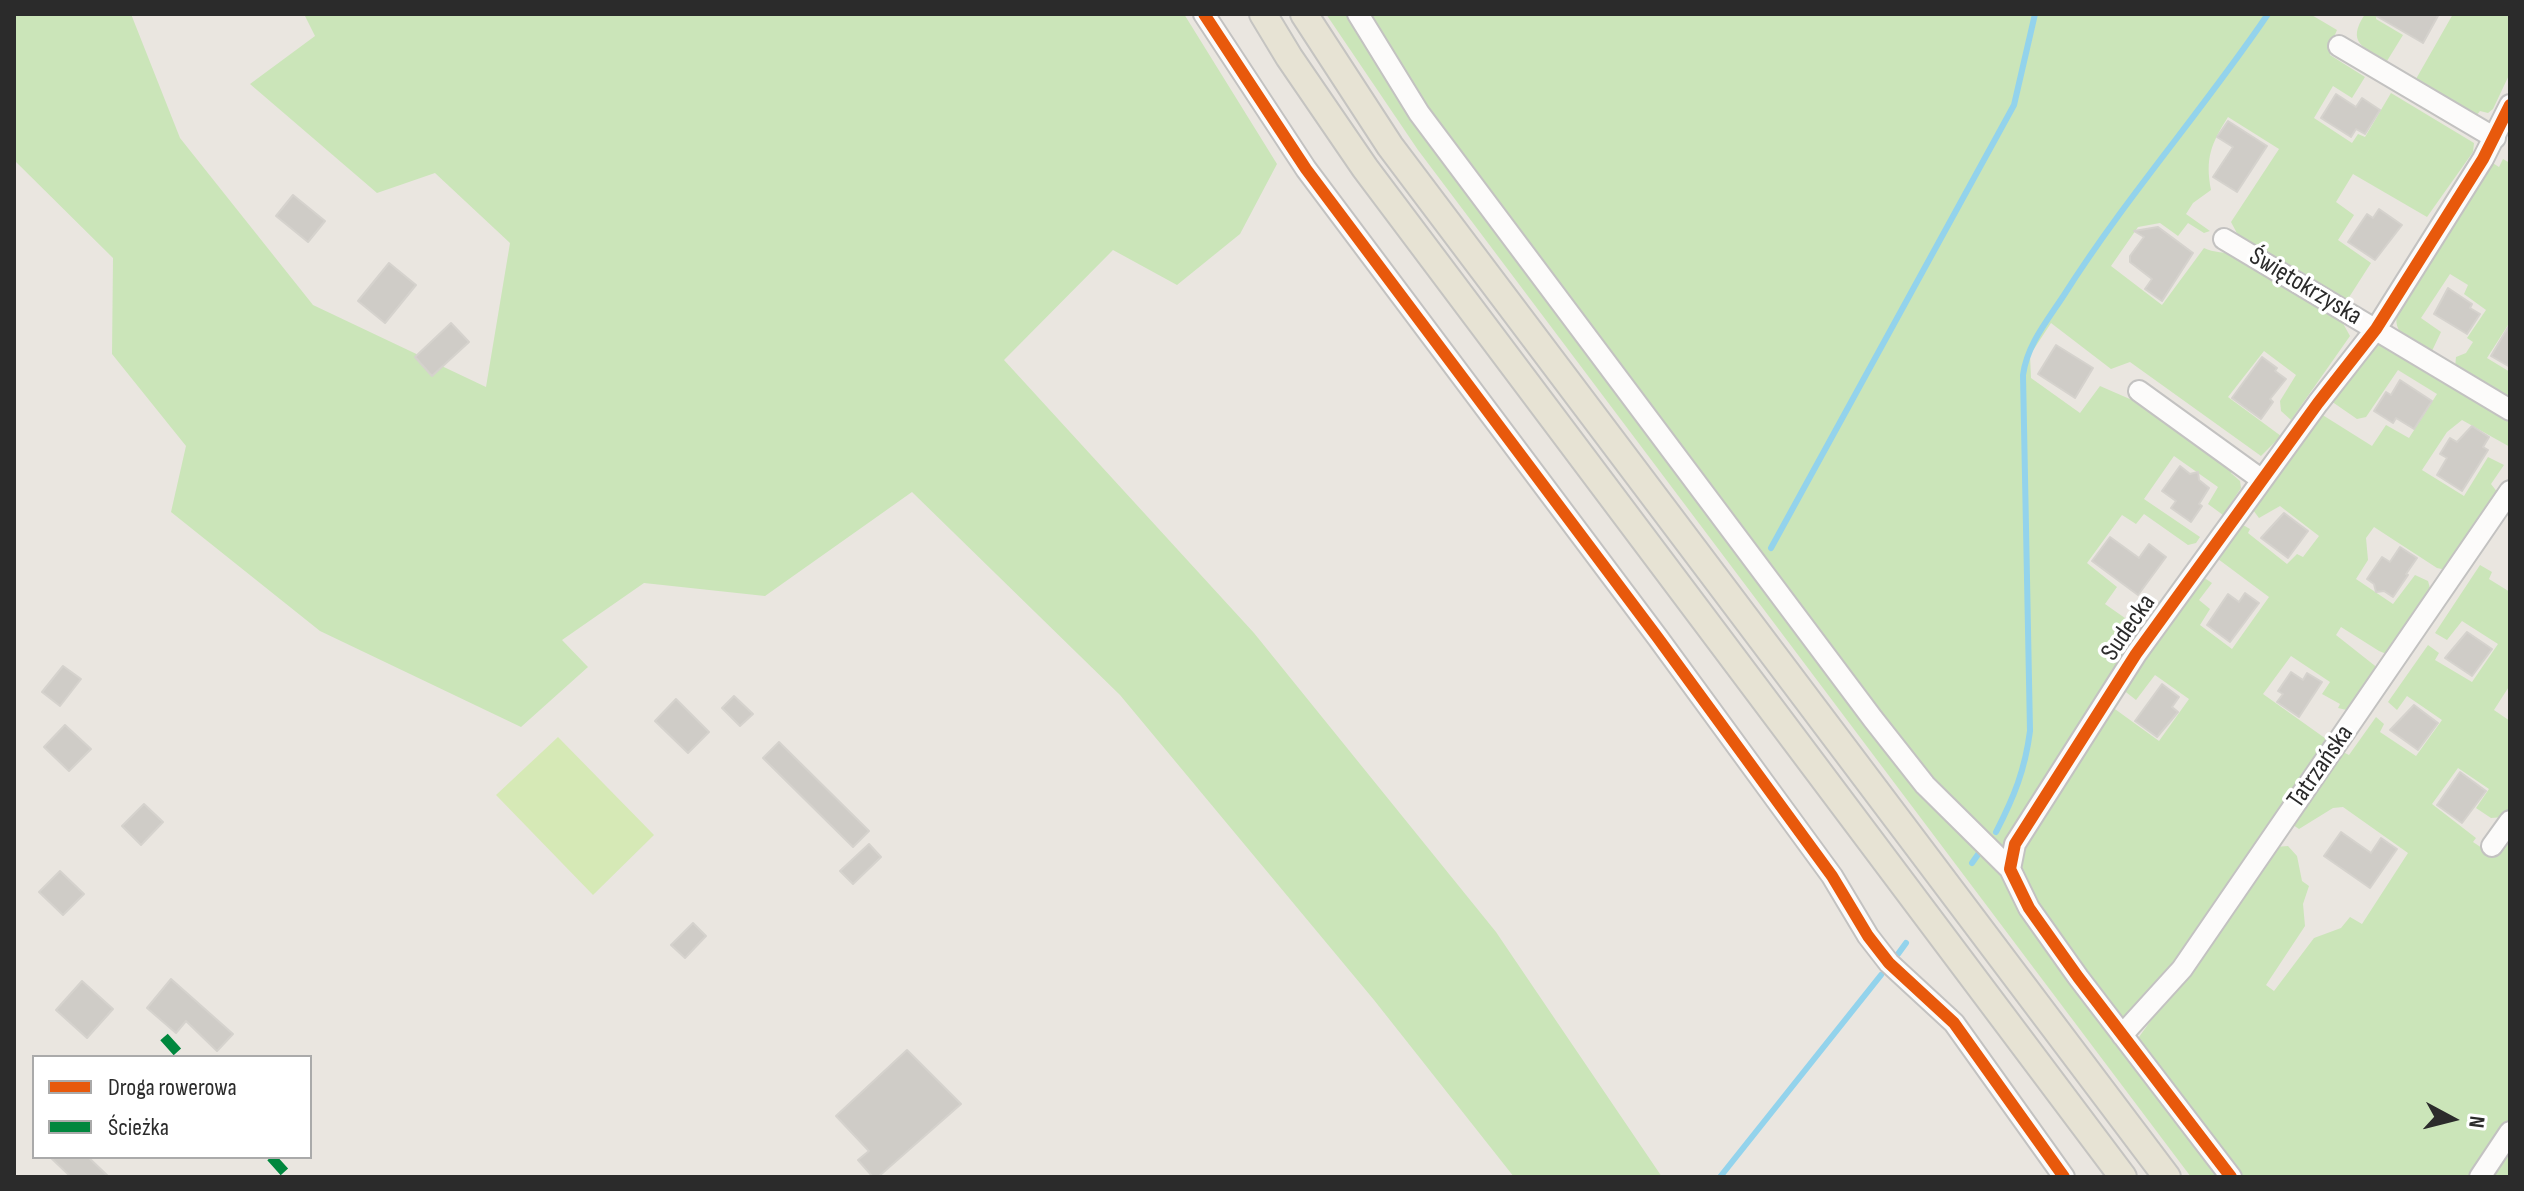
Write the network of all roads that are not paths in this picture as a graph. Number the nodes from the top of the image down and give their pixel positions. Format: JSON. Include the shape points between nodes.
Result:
{"nodes":[{"id":1,"x":1204,"y":14,"type":"edge"},
{"id":2,"x":1263,"y":14,"type":"edge"},
{"id":3,"x":1304,"y":14,"type":"edge"},
{"id":4,"x":1358,"y":14,"type":"edge"},
{"id":5,"x":2339,"y":46,"type":"dead end"},
{"id":6,"x":2510,"y":105,"type":"edge"},
{"id":7,"x":2495,"y":138,"type":"junction"},
{"id":8,"x":2224,"y":239,"type":"dead end"},
{"id":9,"x":2376,"y":329,"type":"junction"},
{"id":10,"x":2139,"y":391,"type":"dead end"},
{"id":11,"x":2510,"y":410,"type":"edge"},
{"id":12,"x":2262,"y":480,"type":"junction"},
{"id":13,"x":2510,"y":491,"type":"edge"},
{"id":14,"x":2510,"y":821,"type":"edge"},
{"id":15,"x":2492,"y":846,"type":"dead end"},
{"id":16,"x":2010,"y":869,"type":"junction"},
{"id":17,"x":2122,"y":1035,"type":"junction"},
{"id":18,"x":2510,"y":1132,"type":"edge"},
{"id":19,"x":2064,"y":1177,"type":"edge"},
{"id":20,"x":2123,"y":1177,"type":"edge"},
{"id":21,"x":2167,"y":1177,"type":"edge"},
{"id":22,"x":2231,"y":1177,"type":"edge"},
{"id":23,"x":2480,"y":1177,"type":"edge"}],
"edges":[{"from":1,"to":19,"type":"street","via":[[1306,169],[1658,638],[1832,876],[1868,936],[1889,963],[1954,1023]]},
{"from":2,"to":20,"type":"main road","via":[[1365,168]]},
{"from":3,"to":21,"type":"main road","via":[[1390,146]]},
{"from":4,"to":16,"type":"street","via":[[1419,113],[1873,719],[1925,785]]},
{"from":5,"to":7,"type":"street"},
{"from":6,"to":7,"type":"street","name":"Sudecka"},
{"from":7,"to":9,"type":"street","name":"Sudecka"},
{"from":8,"to":9,"type":"street","name":"Świętokrzyska"},
{"from":9,"to":11,"type":"street","name":"Świętokrzyska"},
{"from":9,"to":12,"type":"street","name":"Sudecka"},
{"from":10,"to":12,"type":"street"},
{"from":12,"to":16,"type":"street","name":"Sudecka","via":[[2090,723],[2015,844]]},
{"from":13,"to":17,"type":"street","name":"Tatrzańska","via":[[2182,969]]},
{"from":14,"to":15,"type":"street"},
{"from":16,"to":17,"type":"street","via":[[2029,908]]},
{"from":17,"to":22,"type":"street"},
{"from":18,"to":23,"type":"street"}]}
